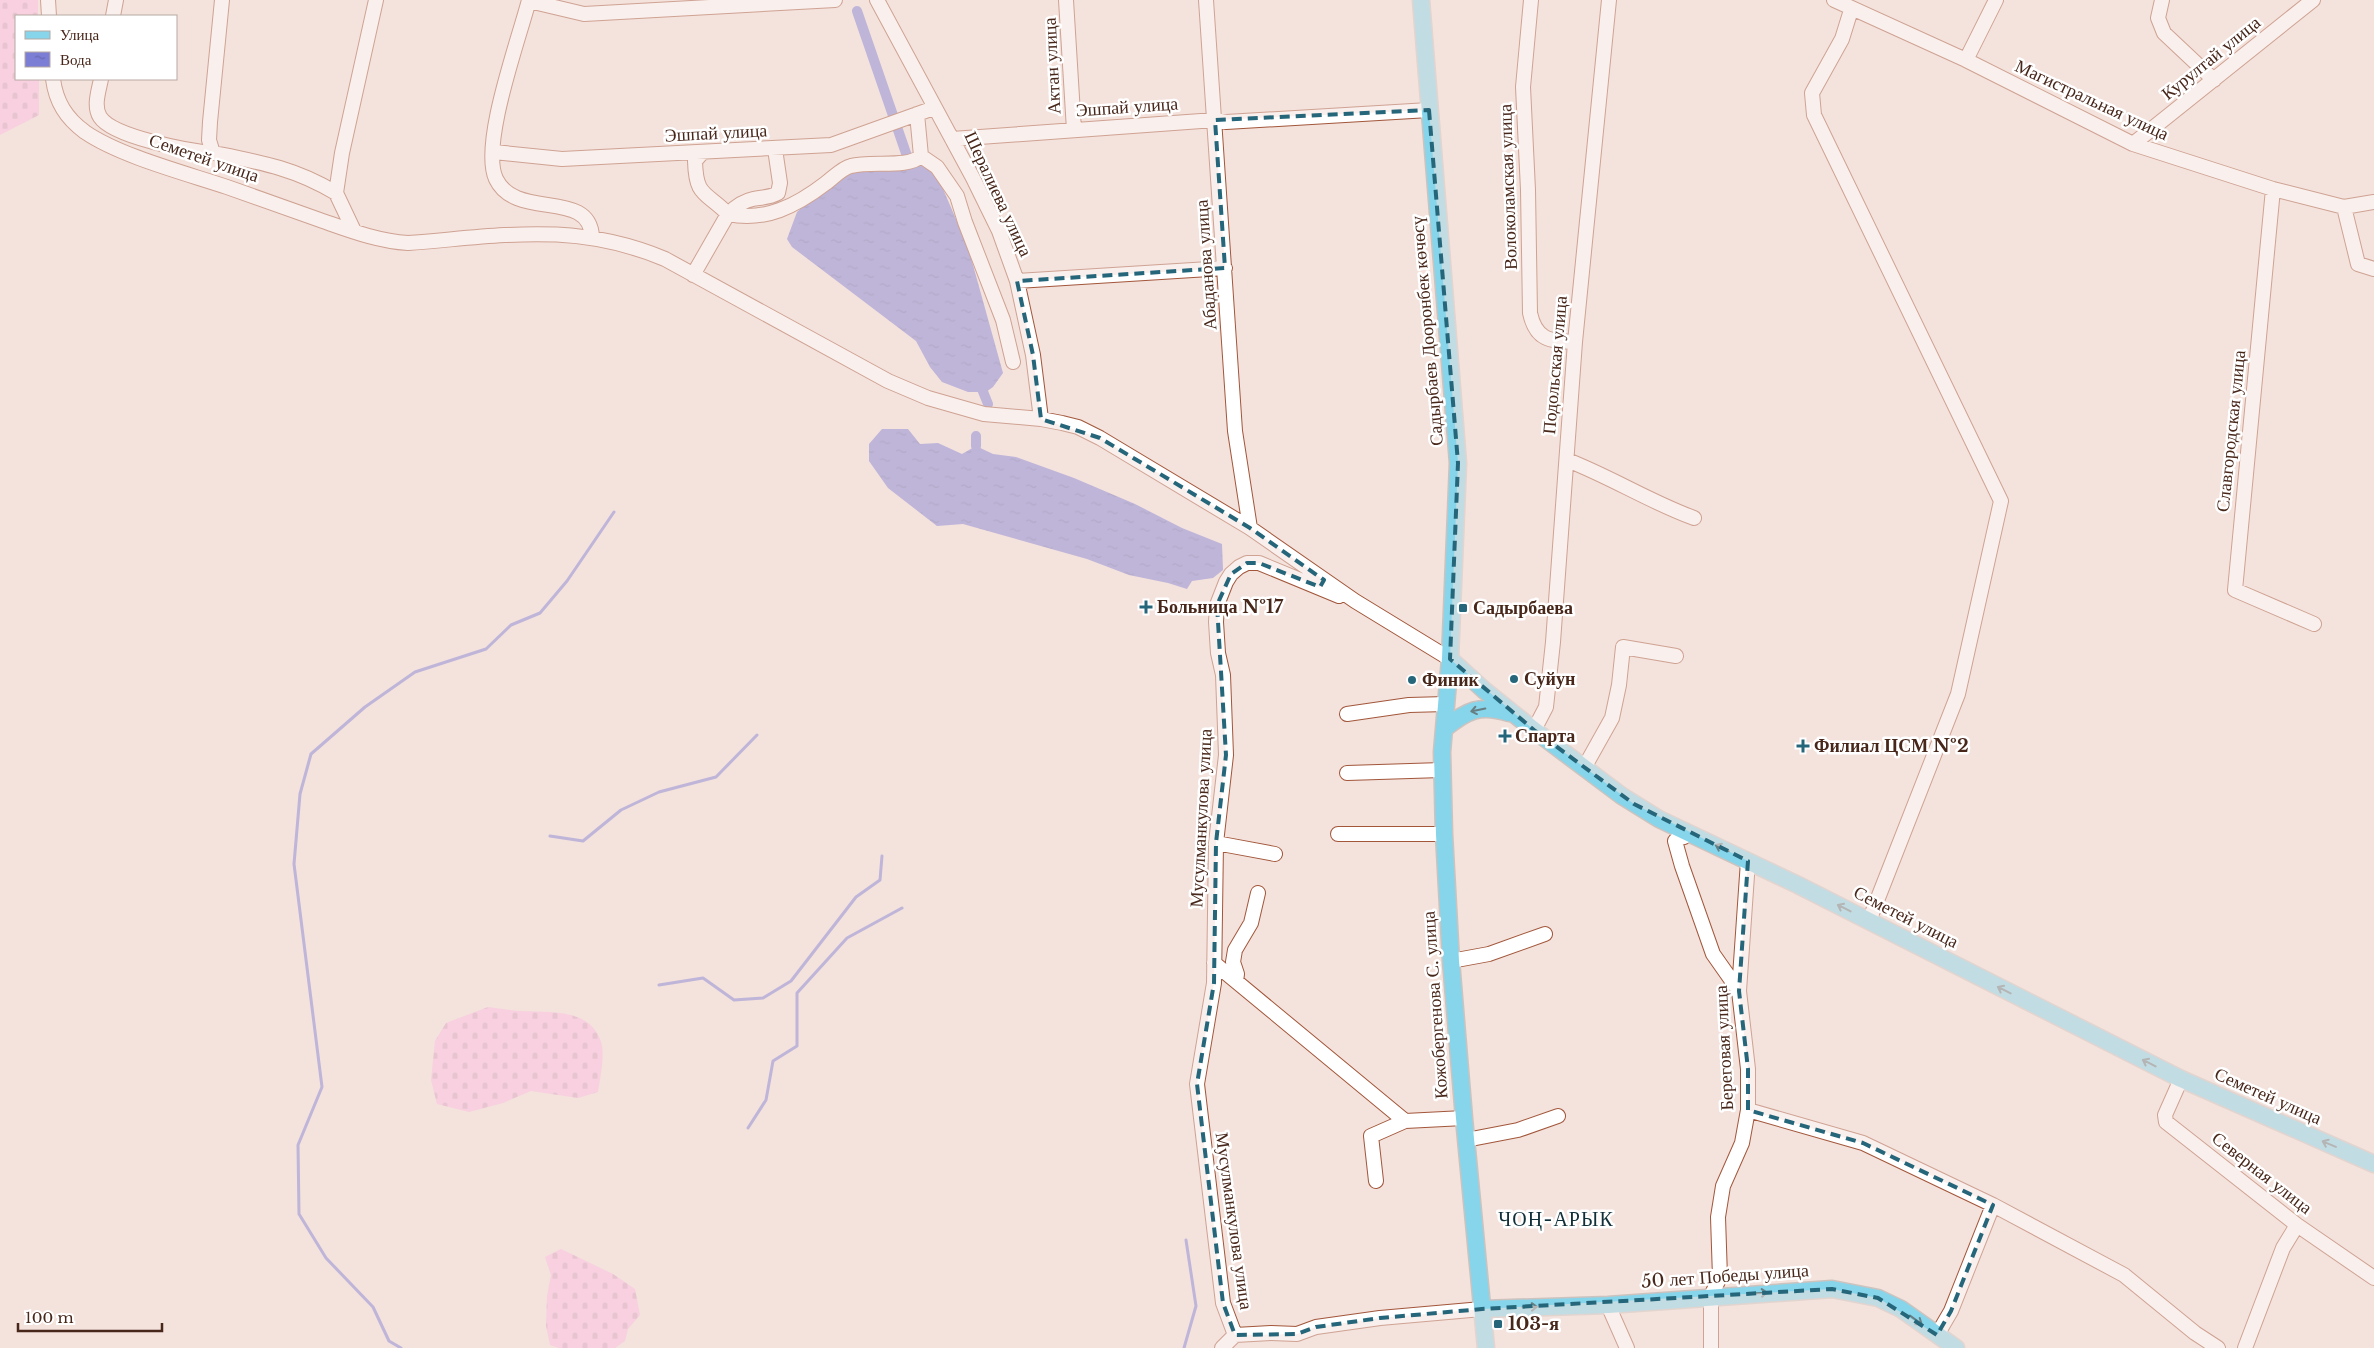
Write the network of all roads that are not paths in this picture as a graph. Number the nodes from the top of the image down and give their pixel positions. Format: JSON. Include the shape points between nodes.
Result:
{"nodes":[{"id":1,"x":48,"y":0,"type":"edge"},
{"id":2,"x":116,"y":0,"type":"edge"},
{"id":3,"x":222,"y":0,"type":"edge"},
{"id":4,"x":376,"y":0,"type":"edge"},
{"id":5,"x":529,"y":0,"type":"edge"},
{"id":6,"x":835,"y":0,"type":"edge"},
{"id":7,"x":877,"y":0,"type":"edge"},
{"id":8,"x":1066,"y":0,"type":"edge"},
{"id":9,"x":1206,"y":0,"type":"edge"},
{"id":10,"x":1421,"y":0,"type":"edge"},
{"id":11,"x":1530,"y":0,"type":"edge"},
{"id":12,"x":1610,"y":0,"type":"edge"},
{"id":13,"x":1834,"y":0,"type":"edge"},
{"id":14,"x":1996,"y":0,"type":"edge"},
{"id":15,"x":2162,"y":0,"type":"edge"},
{"id":16,"x":2312,"y":0,"type":"edge"},
{"id":17,"x":1852,"y":10,"type":"junction"},
{"id":18,"x":49,"y":15,"type":"edge"},
{"id":19,"x":113,"y":15,"type":"edge"},
{"id":20,"x":1966,"y":60,"type":"junction"},
{"id":21,"x":53,"y":80,"type":"edge"},
{"id":22,"x":101,"y":80,"type":"edge"},
{"id":23,"x":2214,"y":80,"type":"junction"},
{"id":24,"x":934,"y":108,"type":"junction"},
{"id":25,"x":1429,"y":110,"type":"junction"},
{"id":26,"x":917,"y":114,"type":"junction"},
{"id":27,"x":1215,"y":120,"type":"junction"},
{"id":28,"x":1074,"y":130,"type":"junction"},
{"id":29,"x":952,"y":139,"type":"junction"},
{"id":30,"x":2132,"y":144,"type":"junction"},
{"id":31,"x":775,"y":149,"type":"junction"},
{"id":32,"x":494,"y":152,"type":"junction"},
{"id":33,"x":213,"y":153,"type":"junction"},
{"id":34,"x":702,"y":154,"type":"junction"},
{"id":35,"x":921,"y":156,"type":"junction"},
{"id":36,"x":2274,"y":189,"type":"junction"},
{"id":37,"x":336,"y":193,"type":"junction"},
{"id":38,"x":2374,"y":202,"type":"edge"},
{"id":39,"x":2344,"y":207,"type":"junction"},
{"id":40,"x":728,"y":214,"type":"junction"},
{"id":41,"x":354,"y":231,"type":"junction"},
{"id":42,"x":592,"y":237,"type":"junction"},
{"id":43,"x":1225,"y":268,"type":"junction"},
{"id":44,"x":2374,"y":269,"type":"edge"},
{"id":45,"x":693,"y":275,"type":"junction"},
{"id":46,"x":1017,"y":281,"type":"junction"},
{"id":47,"x":1575,"y":342,"type":"junction"},
{"id":48,"x":1013,"y":362,"type":"dead end"},
{"id":49,"x":1041,"y":419,"type":"junction"},
{"id":50,"x":1567,"y":460,"type":"junction"},
{"id":51,"x":1694,"y":518,"type":"dead end"},
{"id":52,"x":1250,"y":528,"type":"junction"},
{"id":53,"x":1355,"y":601,"type":"junction"},
{"id":54,"x":2314,"y":624,"type":"dead end"},
{"id":55,"x":1676,"y":656,"type":"dead end"},
{"id":56,"x":1450,"y":659,"type":"junction"},
{"id":57,"x":1446,"y":704,"type":"junction"},
{"id":58,"x":1347,"y":714,"type":"dead end"},
{"id":59,"x":1516,"y":715,"type":"junction"},
{"id":60,"x":1444,"y":729,"type":"junction"},
{"id":61,"x":1534,"y":730,"type":"junction"},
{"id":62,"x":1584,"y":768,"type":"junction"},
{"id":63,"x":1442,"y":770,"type":"junction"},
{"id":64,"x":1347,"y":773,"type":"dead end"},
{"id":65,"x":1687,"y":832,"type":"junction"},
{"id":66,"x":1338,"y":834,"type":"dead end"},
{"id":67,"x":1444,"y":834,"type":"junction"},
{"id":68,"x":1216,"y":843,"type":"junction"},
{"id":69,"x":1275,"y":854,"type":"dead end"},
{"id":70,"x":1748,"y":861,"type":"junction"},
{"id":71,"x":1258,"y":893,"type":"dead end"},
{"id":72,"x":1869,"y":921,"type":"junction"},
{"id":73,"x":1545,"y":934,"type":"dead end"},
{"id":74,"x":1451,"y":961,"type":"junction"},
{"id":75,"x":1214,"y":963,"type":"junction"},
{"id":76,"x":1236,"y":981,"type":"junction"},
{"id":77,"x":1739,"y":991,"type":"junction"},
{"id":78,"x":2181,"y":1079,"type":"junction"},
{"id":79,"x":1748,"y":1110,"type":"junction"},
{"id":80,"x":1558,"y":1116,"type":"dead end"},
{"id":81,"x":1464,"y":1118,"type":"junction"},
{"id":82,"x":1405,"y":1121,"type":"junction"},
{"id":83,"x":1466,"y":1140,"type":"junction"},
{"id":84,"x":2374,"y":1164,"type":"edge"},
{"id":85,"x":1376,"y":1181,"type":"dead end"},
{"id":86,"x":1993,"y":1205,"type":"junction"},
{"id":87,"x":2296,"y":1225,"type":"junction"},
{"id":88,"x":2374,"y":1278,"type":"edge"},
{"id":89,"x":1711,"y":1296,"type":"junction"},
{"id":90,"x":1608,"y":1305,"type":"junction"},
{"id":91,"x":1482,"y":1309,"type":"junction"},
{"id":92,"x":1297,"y":1334,"type":"junction"},
{"id":93,"x":1234,"y":1335,"type":"junction"},
{"id":94,"x":1937,"y":1335,"type":"junction"},
{"id":95,"x":1222,"y":1348,"type":"edge"},
{"id":96,"x":1290,"y":1348,"type":"edge"},
{"id":97,"x":1486,"y":1348,"type":"edge"},
{"id":98,"x":1626,"y":1348,"type":"edge"},
{"id":99,"x":1711,"y":1348,"type":"edge"},
{"id":100,"x":1956,"y":1348,"type":"edge"},
{"id":101,"x":2218,"y":1348,"type":"edge"},
{"id":102,"x":2245,"y":1348,"type":"edge"}],
"edges":[{"from":1,"to":18,"type":"street"},
{"from":2,"to":19,"type":"street"},
{"from":3,"to":33,"type":"street","via":[[210,122],[209,140]]},
{"from":4,"to":37,"type":"street"},
{"from":5,"to":6,"type":"street","via":[[584,14]]},
{"from":5,"to":32,"type":"street","via":[[496,116]]},
{"from":7,"to":24,"type":"street","name":"Шералиева улица"},
{"from":8,"to":28,"type":"street","name":"Актан улица"},
{"from":9,"to":27,"type":"street","name":"Абаданова улица"},
{"from":10,"to":25,"type":"main road","name":"Садырбаев Дооронбек көчөсү"},
{"from":11,"to":47,"type":"street","name":"Волоколамская улица","via":[[1523,87],[1530,313],[1539,334],[1548,339]]},
{"from":12,"to":47,"type":"street","name":"Подольская улица"},
{"from":13,"to":17,"type":"street","name":"Магистральная улица"},
{"from":14,"to":20,"type":"street"},
{"from":15,"to":23,"type":"street","via":[[2158,18],[2164,33]]},
{"from":16,"to":23,"type":"street","name":"Курултай улица"},
{"from":17,"to":20,"type":"street","name":"Магистральная улица"},
{"from":17,"to":72,"type":"street","via":[[1842,40],[1812,93],[1814,115],[2000,501],[1958,694]]},
{"from":20,"to":30,"type":"street","name":"Магистральная улица"},
{"from":21,"to":41,"type":"street","name":"Семетей улица","via":[[57,99],[68,117],[103,142]]},
{"from":22,"to":33,"type":"street","via":[[98,113],[108,124],[158,143]]},
{"from":23,"to":30,"type":"street","name":"Курултай улица"},
{"from":24,"to":26,"type":"street","name":"Эшпай улица"},
{"from":24,"to":29,"type":"street","name":"Шералиева улица"},
{"from":25,"to":27,"type":"street","name":"Эшпай улица","via":[[1226,122]]},
{"from":25,"to":56,"type":"main road","name":"Садырбаев Дооронбек көчөсү","via":[[1458,463]]},
{"from":26,"to":31,"type":"street","name":"Эшпай улица","via":[[831,145]]},
{"from":26,"to":35,"type":"street"},
{"from":27,"to":28,"type":"street","name":"Эшпай улица"},
{"from":27,"to":43,"type":"street","name":"Абаданова улица"},
{"from":28,"to":29,"type":"street","name":"Эшпай улица"},
{"from":29,"to":46,"type":"street","name":"Шералиева улица","via":[[987,204]]},
{"from":30,"to":36,"type":"street","name":"Магистральная улица"},
{"from":31,"to":34,"type":"street","name":"Эшпай улица"},
{"from":31,"to":40,"type":"street","via":[[780,183],[778,193],[737,205]]},
{"from":32,"to":34,"type":"street","name":"Эшпай улица","via":[[562,159]]},
{"from":32,"to":42,"type":"street","via":[[496,180],[503,188],[536,205],[578,212],[587,217],[592,226]]},
{"from":33,"to":37,"type":"street","via":[[282,167]]},
{"from":34,"to":40,"type":"street","via":[[695,161],[699,189]]},
{"from":35,"to":40,"type":"street","via":[[908,163],[873,162],[848,166],[812,193],[772,214],[745,217]]},
{"from":35,"to":48,"type":"street","via":[[937,167],[958,196],[1003,320]]},
{"from":36,"to":39,"type":"street","name":"Магистральная улица"},
{"from":36,"to":54,"type":"street","name":"Славгородская улица","via":[[2235,590]]},
{"from":37,"to":41,"type":"street"},
{"from":38,"to":39,"type":"street"},
{"from":39,"to":44,"type":"street","via":[[2358,264]]},
{"from":40,"to":45,"type":"street"},
{"from":41,"to":42,"type":"street","name":"Семетей улица","via":[[408,243],[505,234],[552,233]]},
{"from":42,"to":45,"type":"street","name":"Семетей улица","via":[[636,247]]},
{"from":43,"to":46,"type":"street"},
{"from":43,"to":52,"type":"street","name":"Абаданова улица","via":[[1235,431]]},
{"from":45,"to":49,"type":"street","name":"Семетей улица","via":[[888,381],[948,405],[984,414]]},
{"from":46,"to":49,"type":"street","name":"Шералиева улица","via":[[1033,355]]},
{"from":47,"to":50,"type":"street","name":"Подольская улица"},
{"from":49,"to":52,"type":"street","name":"Семетей улица","via":[[1078,427],[1100,438]]},
{"from":50,"to":51,"type":"street"},
{"from":50,"to":61,"type":"street","name":"Подольская улица","via":[[1546,707]]},
{"from":52,"to":53,"type":"street","name":"Семетей улица"},
{"from":53,"to":56,"type":"street"},
{"from":53,"to":68,"type":"street","name":"Мусулманкулова улица","via":[[1259,563],[1239,567],[1226,582],[1216,605],[1226,755]]},
{"from":55,"to":62,"type":"street","via":[[1623,646],[1612,718]]},
{"from":56,"to":57,"type":"main road","name":"Кожобергенова С. улица"},
{"from":56,"to":59,"type":"main road","name":"Семетей улица"},
{"from":57,"to":58,"type":"street","via":[[1409,705]]},
{"from":57,"to":60,"type":"main road","name":"Кожобергенова С. улица"},
{"from":59,"to":60,"type":"main road","one_way":true,"via":[[1487,708],[1475,709],[1464,713]]},
{"from":59,"to":61,"type":"main road","name":"Семетей улица"},
{"from":60,"to":63,"type":"main road","name":"Кожобергенова С. улица"},
{"from":61,"to":62,"type":"main road","name":"Семетей улица"},
{"from":62,"to":65,"type":"main road","name":"Семетей улица","via":[[1634,804]]},
{"from":63,"to":64,"type":"street"},
{"from":63,"to":67,"type":"main road","name":"Кожобергенова С. улица"},
{"from":70,"to":65,"type":"main road","name":"Семетей улица","one_way":true},
{"from":65,"to":77,"type":"street","via":[[1675,841],[1682,866],[1713,954]]},
{"from":66,"to":67,"type":"street"},
{"from":67,"to":74,"type":"main road","name":"Кожобергенова С. улица"},
{"from":68,"to":69,"type":"street"},
{"from":68,"to":75,"type":"street","name":"Мусулманкулова улица"},
{"from":72,"to":70,"type":"main road","name":"Семетей улица","one_way":true},
{"from":70,"to":77,"type":"street","name":"Береговая улица"},
{"from":71,"to":76,"type":"street","via":[[1251,923],[1235,950]]},
{"from":78,"to":72,"type":"main road","name":"Семетей улица","one_way":true},
{"from":73,"to":74,"type":"street","via":[[1489,954]]},
{"from":74,"to":81,"type":"main road","name":"Кожобергенова С. улица"},
{"from":75,"to":76,"type":"street"},
{"from":75,"to":93,"type":"street","name":"Мусулманкулова улица","via":[[1214,983],[1197,1084],[1223,1303]]},
{"from":76,"to":82,"type":"street"},
{"from":77,"to":79,"type":"street","name":"Береговая улица","via":[[1748,1069]]},
{"from":84,"to":78,"type":"main road","name":"Семетей улица","one_way":true},
{"from":78,"to":87,"type":"street","name":"Северная улица","via":[[2165,1115],[2166,1122]]},
{"from":79,"to":86,"type":"street","via":[[1863,1143]]},
{"from":79,"to":89,"type":"street","name":"Береговая улица","via":[[1742,1143],[1723,1186],[1718,1217],[1720,1277]]},
{"from":80,"to":83,"type":"street","via":[[1518,1130]]},
{"from":81,"to":82,"type":"street"},
{"from":81,"to":83,"type":"main road","name":"Кожобергенова С. улица"},
{"from":82,"to":85,"type":"street","via":[[1371,1136]]},
{"from":83,"to":91,"type":"main road","name":"Кожобергенова С. улица"},
{"from":86,"to":94,"type":"street","via":[[1951,1311]]},
{"from":86,"to":101,"type":"street","via":[[2124,1275]]},
{"from":87,"to":88,"type":"street","name":"Северная улица"},
{"from":87,"to":102,"type":"street","via":[[2283,1248]]},
{"from":89,"to":90,"type":"main road","name":"50 лет Победы улица"},
{"from":89,"to":94,"type":"main road","name":"50 лет Победы улица","one_way":true,"via":[[1832,1289],[1858,1292],[1901,1309]]},
{"from":89,"to":99,"type":"street","name":"Береговая улица"},
{"from":91,"to":90,"type":"main road","name":"50 лет Победы улица","one_way":true},
{"from":90,"to":98,"type":"street"},
{"from":91,"to":92,"type":"street","via":[[1316,1326]]},
{"from":91,"to":97,"type":"main road","name":"Кожобергенова С. улица"},
{"from":92,"to":93,"type":"street"},
{"from":92,"to":96,"type":"street"},
{"from":93,"to":95,"type":"street"},
{"from":94,"to":100,"type":"main road","name":"50 лет Победы улица"}]}
